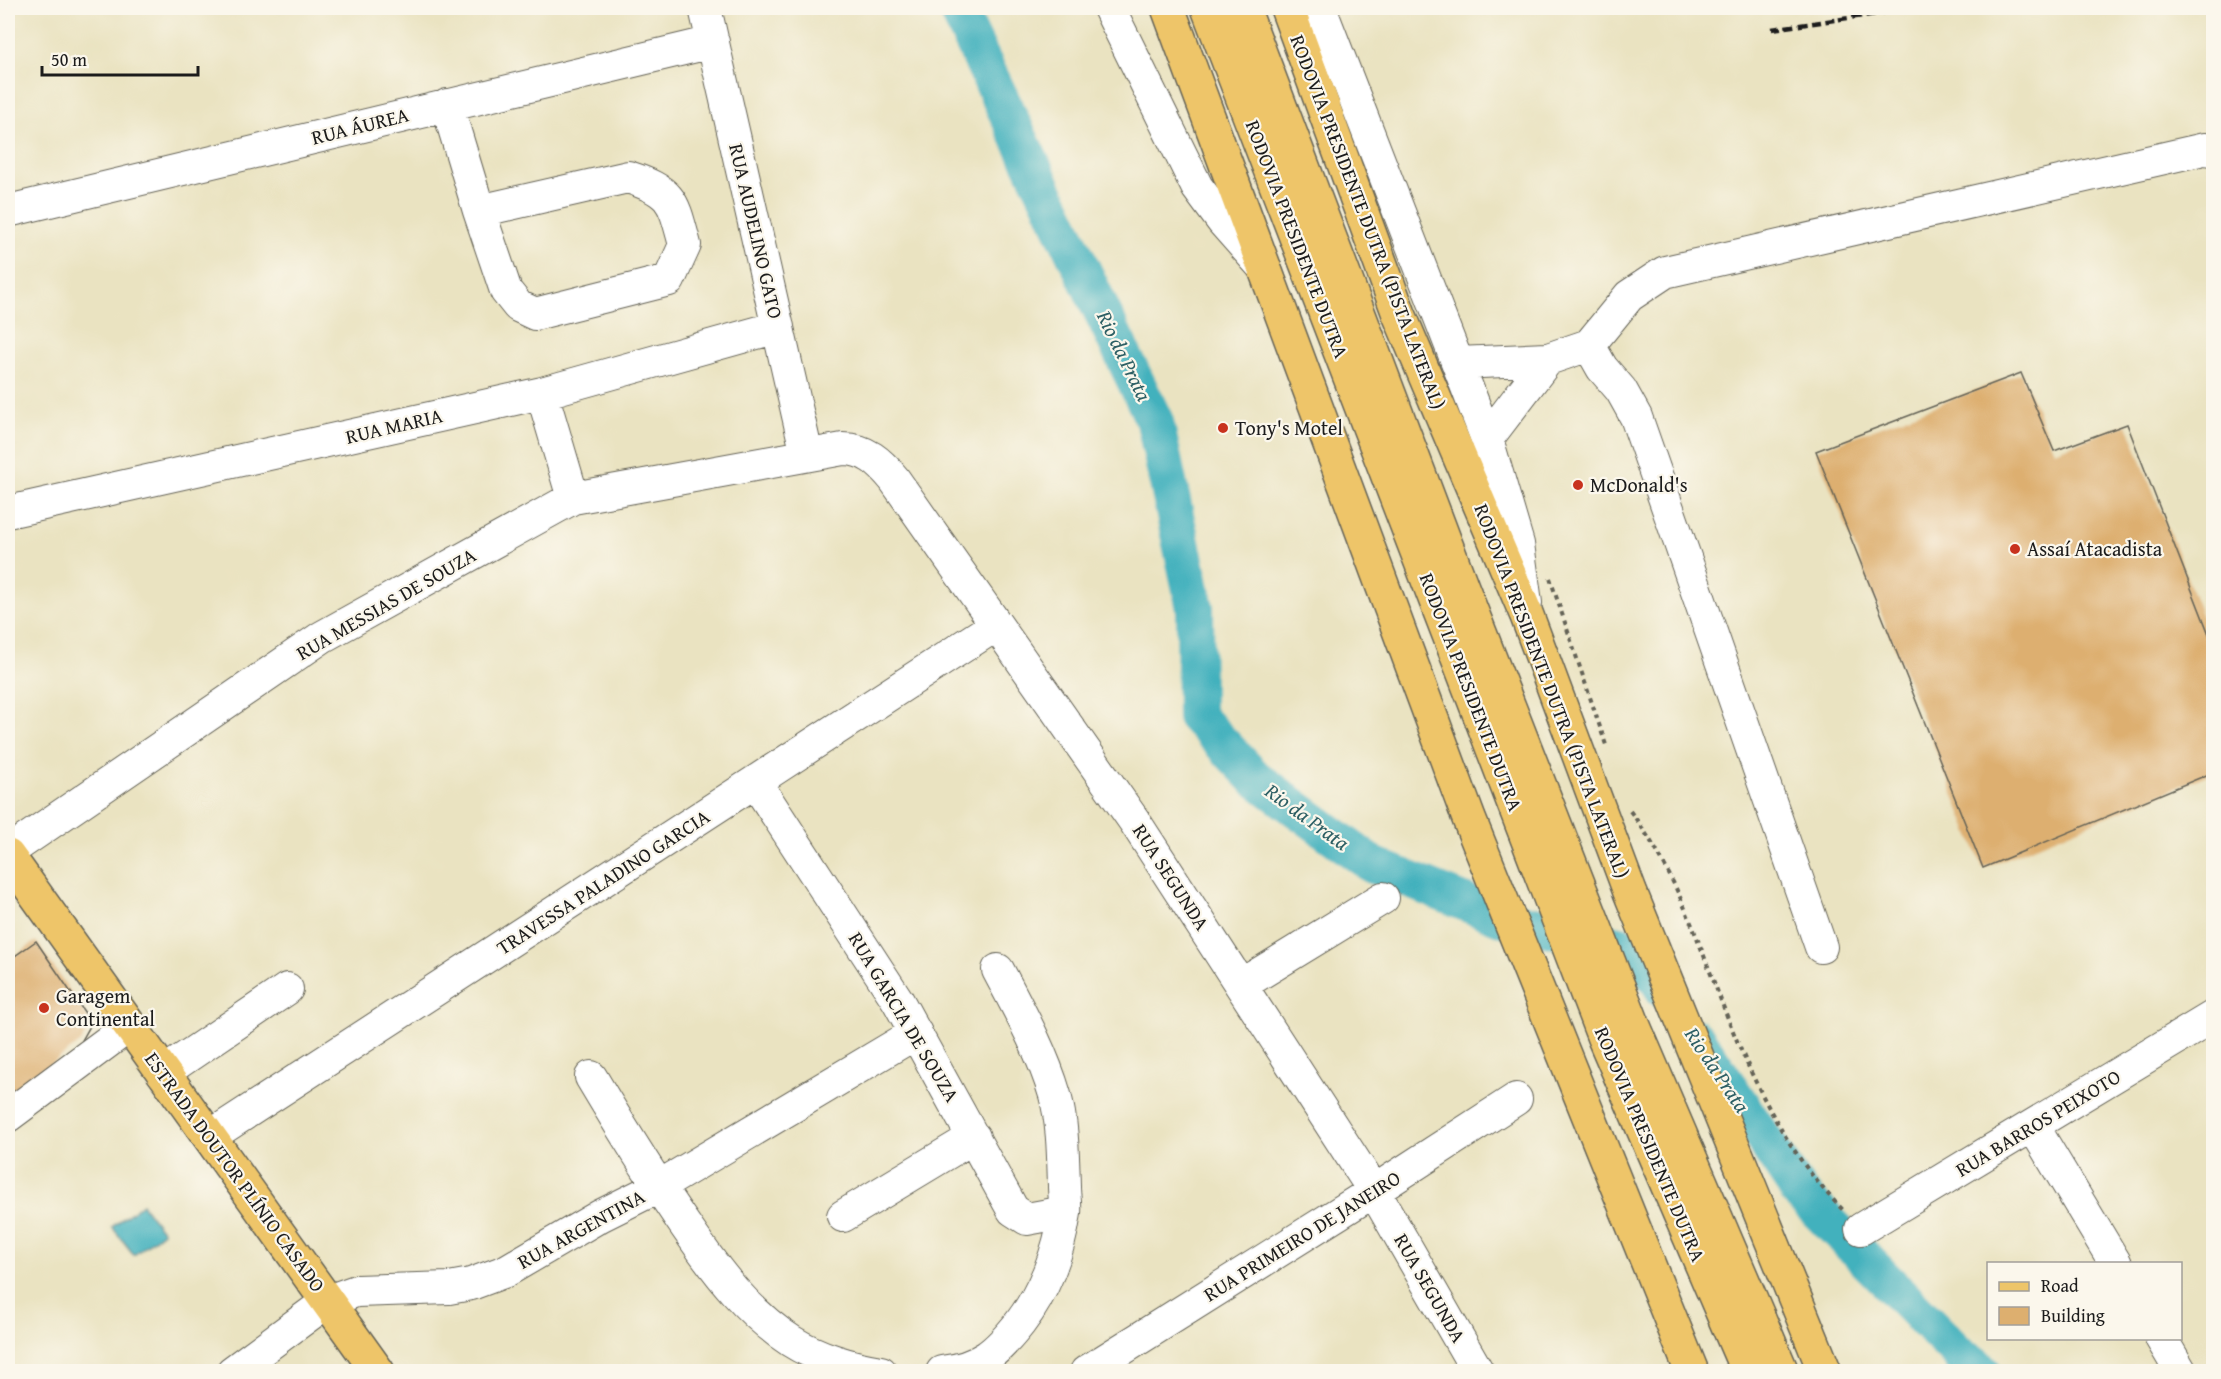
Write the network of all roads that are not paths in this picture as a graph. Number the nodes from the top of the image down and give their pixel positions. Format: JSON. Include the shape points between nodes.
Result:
{"nodes":[{"id":1,"x":705,"y":8,"type":"edge"},
{"id":2,"x":1109,"y":8,"type":"edge"},
{"id":3,"x":1168,"y":8,"type":"edge"},
{"id":4,"x":1208,"y":8,"type":"edge"},
{"id":5,"x":1243,"y":8,"type":"edge"},
{"id":6,"x":1287,"y":8,"type":"edge"},
{"id":7,"x":1320,"y":8,"type":"edge"},
{"id":8,"x":713,"y":42,"type":"junction"},
{"id":9,"x":447,"y":105,"type":"junction"},
{"id":10,"x":2214,"y":150,"type":"edge"},
{"id":11,"x":8,"y":211,"type":"edge"},
{"id":12,"x":479,"y":211,"type":"junction"},
{"id":13,"x":1264,"y":267,"type":"junction"},
{"id":14,"x":778,"y":327,"type":"junction"},
{"id":15,"x":1589,"y":345,"type":"junction"},
{"id":16,"x":1548,"y":359,"type":"junction"},
{"id":17,"x":1458,"y":363,"type":"junction"},
{"id":18,"x":542,"y":393,"type":"junction"},
{"id":19,"x":1487,"y":439,"type":"junction"},
{"id":20,"x":807,"y":455,"type":"junction"},
{"id":21,"x":573,"y":498,"type":"junction"},
{"id":22,"x":8,"y":512,"type":"edge"},
{"id":23,"x":1527,"y":616,"type":"junction"},
{"id":24,"x":996,"y":626,"type":"junction"},
{"id":25,"x":756,"y":783,"type":"junction"},
{"id":26,"x":8,"y":854,"type":"edge"},
{"id":27,"x":1383,"y":898,"type":"dead end"},
{"id":28,"x":1821,"y":947,"type":"dead end"},
{"id":29,"x":998,"y":970,"type":"dead end"},
{"id":30,"x":1241,"y":985,"type":"junction"},
{"id":31,"x":286,"y":989,"type":"dead end"},
{"id":32,"x":2214,"y":1016,"type":"edge"},
{"id":33,"x":129,"y":1026,"type":"junction"},
{"id":34,"x":916,"y":1033,"type":"junction"},
{"id":35,"x":164,"y":1073,"type":"junction"},
{"id":36,"x":591,"y":1077,"type":"dead end"},
{"id":37,"x":1516,"y":1098,"type":"dead end"},
{"id":38,"x":8,"y":1116,"type":"edge"},
{"id":39,"x":2033,"y":1126,"type":"junction"},
{"id":40,"x":209,"y":1137,"type":"junction"},
{"id":41,"x":974,"y":1137,"type":"junction"},
{"id":42,"x":658,"y":1187,"type":"junction"},
{"id":43,"x":1374,"y":1191,"type":"junction"},
{"id":44,"x":1065,"y":1212,"type":"junction"},
{"id":45,"x":843,"y":1216,"type":"dead end"},
{"id":46,"x":1861,"y":1229,"type":"road end"},
{"id":47,"x":2115,"y":1262,"type":"edge"},
{"id":48,"x":328,"y":1301,"type":"junction"},
{"id":49,"x":2162,"y":1340,"type":"edge"},
{"id":50,"x":981,"y":1367,"type":"edge"},
{"id":51,"x":232,"y":1371,"type":"edge"},
{"id":52,"x":378,"y":1371,"type":"edge"},
{"id":53,"x":881,"y":1371,"type":"edge"},
{"id":54,"x":942,"y":1371,"type":"edge"},
{"id":55,"x":1086,"y":1371,"type":"edge"},
{"id":56,"x":1478,"y":1371,"type":"edge"},
{"id":57,"x":1692,"y":1371,"type":"edge"},
{"id":58,"x":1748,"y":1371,"type":"edge"},
{"id":59,"x":1782,"y":1371,"type":"edge"},
{"id":60,"x":1826,"y":1371,"type":"edge"},
{"id":61,"x":2181,"y":1371,"type":"edge"}],
"edges":[{"from":1,"to":8,"type":"street","name":"RUA AUDELINO GATO"},
{"from":2,"to":13,"type":"street","via":[[1197,187]]},
{"from":3,"to":13,"type":"main road"},
{"from":4,"to":58,"type":"main road","name":"RODOVIA PRESIDENTE DUTRA","via":[[1604,1038]]},
{"from":5,"to":59,"type":"main road","name":"RODOVIA PRESIDENTE DUTRA","via":[[1462,587],[1633,1024]]},
{"from":6,"to":23,"type":"main road","name":"RODOVIA PRESIDENTE DUTRA (PISTA LATERAL)","via":[[1399,314]]},
{"from":7,"to":17,"type":"street"},
{"from":8,"to":9,"type":"street","name":"RUA ÁUREA"},
{"from":8,"to":14,"type":"street","name":"RUA AUDELINO GATO"},
{"from":9,"to":11,"type":"street","name":"RUA ÁUREA"},
{"from":9,"to":12,"type":"street"},
{"from":10,"to":15,"type":"street","via":[[2204,149],[1665,272],[1629,296]]},
{"from":12,"to":12,"type":"street","via":[[506,291],[518,306],[535,314],[669,280],[685,245],[674,204],[655,186],[628,177]]},
{"from":13,"to":57,"type":"main road","via":[[1469,819]]},
{"from":14,"to":18,"type":"street","name":"RUA MARIA"},
{"from":14,"to":20,"type":"street","name":"RUA AUDELINO GATO"},
{"from":15,"to":16,"type":"street"},
{"from":15,"to":28,"type":"street","via":[[1636,417]]},
{"from":16,"to":17,"type":"street"},
{"from":16,"to":19,"type":"street"},
{"from":17,"to":19,"type":"street"},
{"from":18,"to":21,"type":"street"},
{"from":18,"to":22,"type":"street","name":"RUA MARIA"},
{"from":19,"to":23,"type":"street","via":[[1518,544]]},
{"from":20,"to":21,"type":"street","name":"RUA MESSIAS DE SOUZA"},
{"from":20,"to":24,"type":"street","name":"RUA SEGUNDA","via":[[853,449],[868,454],[883,466]]},
{"from":21,"to":26,"type":"street","name":"RUA MESSIAS DE SOUZA","via":[[322,638]]},
{"from":23,"to":60,"type":"main road","name":"RODOVIA PRESIDENTE DUTRA (PISTA LATERAL)","via":[[1630,892]]},
{"from":24,"to":25,"type":"street","name":"TRAVESSA PALADINO GARCIA"},
{"from":24,"to":30,"type":"street","name":"RUA SEGUNDA","via":[[1135,822]]},
{"from":25,"to":34,"type":"street","name":"RUA GARCIA DE SOUZA"},
{"from":25,"to":40,"type":"street","name":"TRAVESSA PALADINO GARCIA"},
{"from":26,"to":33,"type":"main road","name":"ESTRADA DOUTOR PLÍNIO CASADO"},
{"from":27,"to":30,"type":"street"},
{"from":29,"to":44,"type":"street","via":[[1042,1058],[1055,1096],[1062,1137]]},
{"from":30,"to":43,"type":"street","name":"RUA SEGUNDA"},
{"from":31,"to":35,"type":"street"},
{"from":32,"to":39,"type":"street","name":"RUA BARROS PEIXOTO"},
{"from":33,"to":35,"type":"main road","name":"ESTRADA DOUTOR PLÍNIO CASADO"},
{"from":33,"to":38,"type":"street"},
{"from":34,"to":41,"type":"street","name":"RUA GARCIA DE SOUZA"},
{"from":34,"to":42,"type":"street","name":"RUA ARGENTINA"},
{"from":35,"to":40,"type":"main road","name":"ESTRADA DOUTOR PLÍNIO CASADO"},
{"from":36,"to":42,"type":"street"},
{"from":37,"to":43,"type":"street","name":"RUA PRIMEIRO DE JANEIRO"},
{"from":39,"to":46,"type":"street","name":"RUA BARROS PEIXOTO"},
{"from":39,"to":47,"type":"street"},
{"from":40,"to":48,"type":"main road","name":"ESTRADA DOUTOR PLÍNIO CASADO"},
{"from":41,"to":44,"type":"street","name":"RUA GARCIA DE SOUZA","via":[[1019,1216],[1027,1219]]},
{"from":41,"to":45,"type":"street"},
{"from":42,"to":48,"type":"street","name":"RUA ARGENTINA","via":[[506,1271],[482,1280],[449,1288],[356,1291]]},
{"from":42,"to":53,"type":"street","via":[[713,1265],[754,1311],[791,1341],[831,1359]]},
{"from":43,"to":55,"type":"street","name":"RUA PRIMEIRO DE JANEIRO"},
{"from":43,"to":56,"type":"street","name":"RUA SEGUNDA"},
{"from":44,"to":50,"type":"street","via":[[1047,1279],[1026,1315]]},
{"from":48,"to":51,"type":"street","name":"RUA ARGENTINA"},
{"from":48,"to":52,"type":"main road","name":"ESTRADA DOUTOR PLÍNIO CASADO"},
{"from":49,"to":61,"type":"street"},
{"from":50,"to":54,"type":"street"}]}
